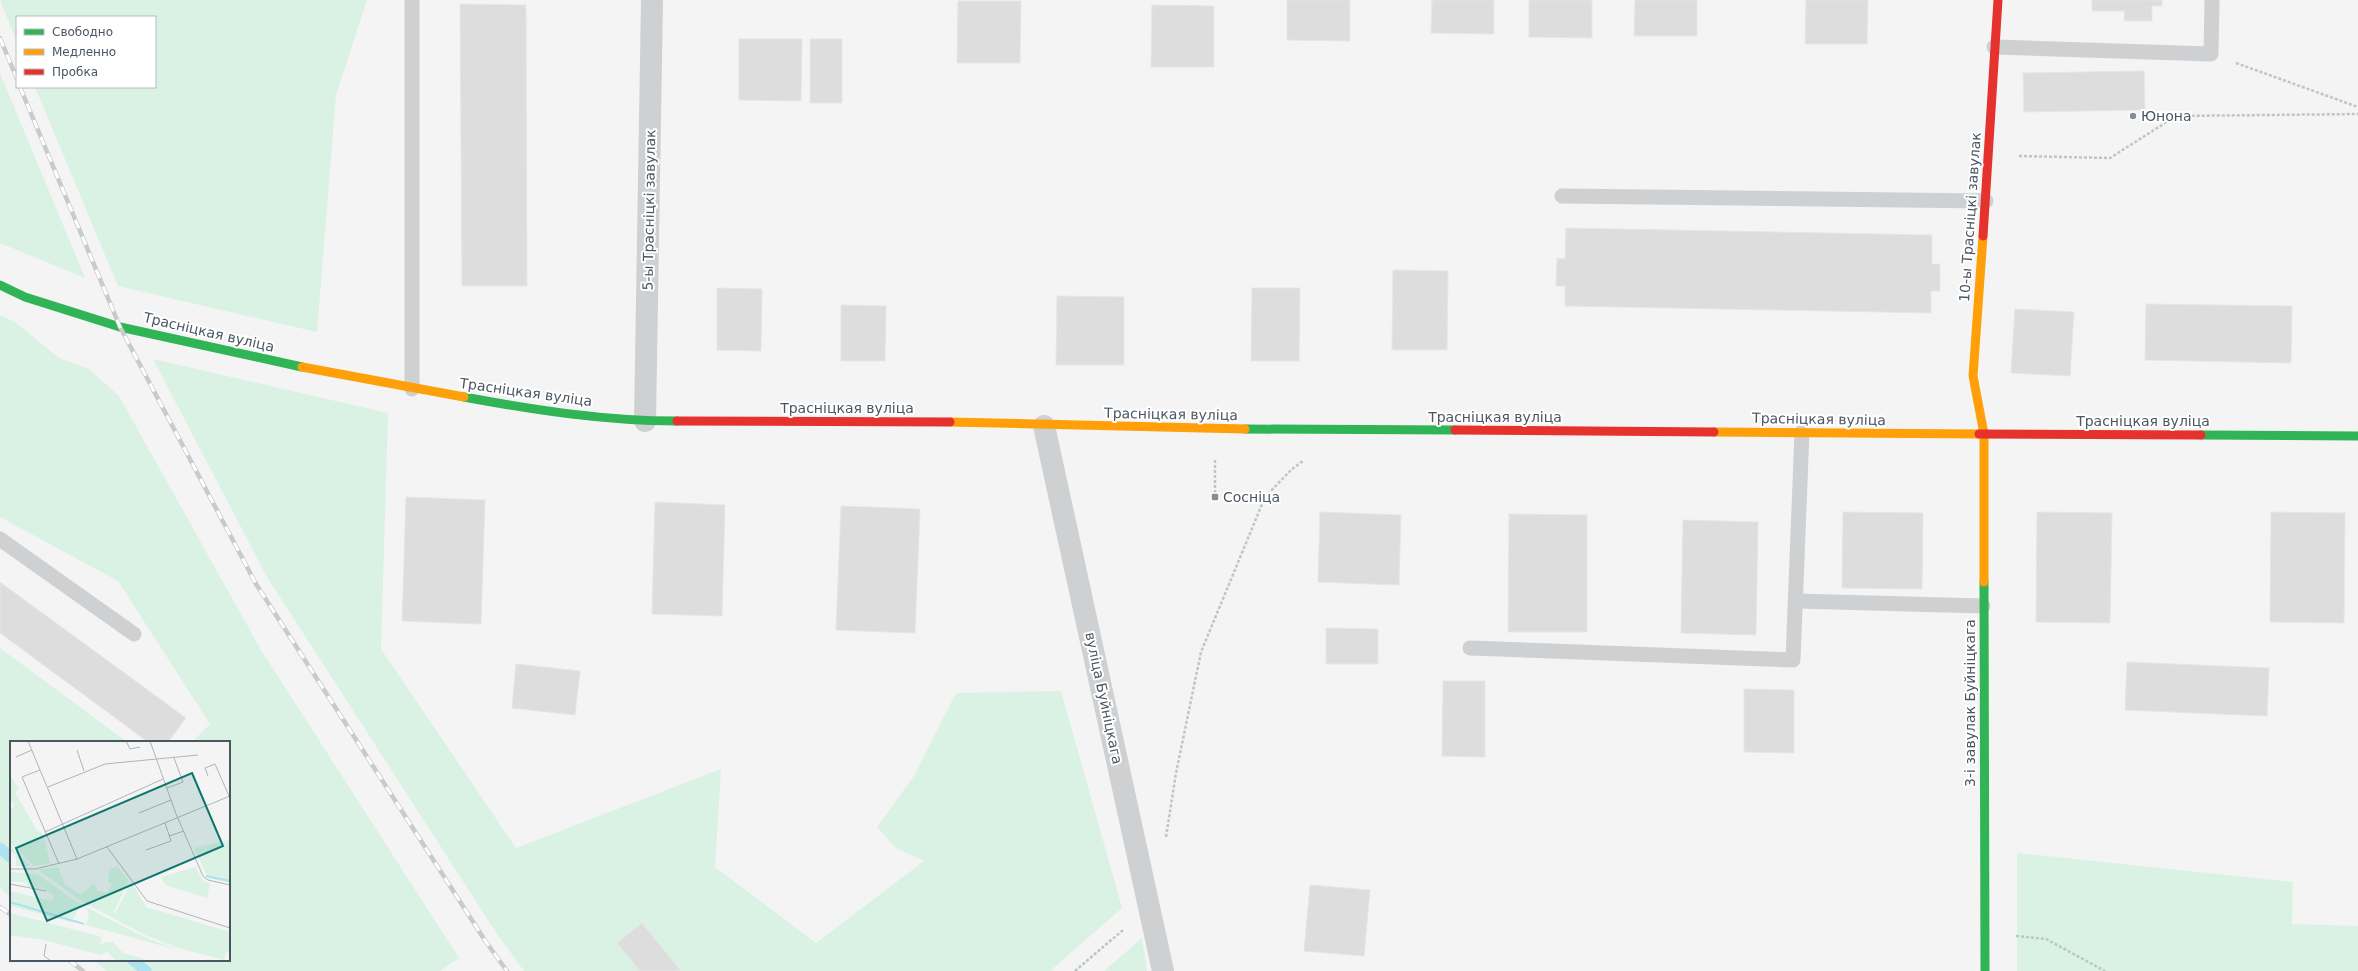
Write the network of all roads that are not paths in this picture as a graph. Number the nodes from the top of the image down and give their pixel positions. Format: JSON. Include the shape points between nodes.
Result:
{"nodes":[{"id":1,"x":412,"y":0,"type":"edge"},
{"id":2,"x":652,"y":0,"type":"edge"},
{"id":3,"x":1998,"y":0,"type":"edge"},
{"id":4,"x":2212,"y":0,"type":"edge"},
{"id":5,"x":1994,"y":47,"type":"junction"},
{"id":6,"x":1562,"y":196,"type":"dead end"},
{"id":7,"x":1986,"y":201,"type":"junction"},
{"id":8,"x":0,"y":285,"type":"edge"},
{"id":9,"x":412,"y":389,"type":"junction"},
{"id":10,"x":646,"y":421,"type":"junction"},
{"id":11,"x":1044,"y":426,"type":"junction"},
{"id":12,"x":1802,"y":432,"type":"junction"},
{"id":13,"x":1984,"y":434,"type":"junction"},
{"id":14,"x":2358,"y":436,"type":"edge"},
{"id":15,"x":0,"y":538,"type":"edge"},
{"id":16,"x":1796,"y":601,"type":"junction"},
{"id":17,"x":1983,"y":606,"type":"junction"},
{"id":18,"x":134,"y":634,"type":"dead end"},
{"id":19,"x":1470,"y":648,"type":"dead end"},
{"id":20,"x":1163,"y":971,"type":"edge"},
{"id":21,"x":1985,"y":971,"type":"edge"}],
"edges":[{"from":1,"to":9,"type":"lane"},
{"from":2,"to":10,"type":"street","name":"5-ы Трасніцкі завулак"},
{"from":3,"to":5,"type":"street","name":"10-ы Трасніцкі завулак"},
{"from":4,"to":5,"type":"lane","via":[[2211,54]]},
{"from":5,"to":7,"type":"street","name":"10-ы Трасніцкі завулак"},
{"from":6,"to":7,"type":"lane"},
{"from":7,"to":13,"type":"street","name":"10-ы Трасніцкі завулак","via":[[1973,376]]},
{"from":8,"to":9,"type":"street","name":"Трасніцкая вуліца","via":[[25,296],[120,326],[262,359]]},
{"from":9,"to":10,"type":"street","name":"Трасніцкая вуліца","via":[[540,411]]},
{"from":10,"to":11,"type":"street","name":"Трасніцкая вуліца","via":[[936,422]]},
{"from":11,"to":12,"type":"street","name":"Трасніцкая вуліца"},
{"from":11,"to":20,"type":"street","name":"вуліца Буйніцкага"},
{"from":12,"to":13,"type":"street","name":"Трасніцкая вуліца"},
{"from":12,"to":16,"type":"lane"},
{"from":13,"to":14,"type":"street","name":"Трасніцкая вуліца"},
{"from":13,"to":17,"type":"street","name":"3-і завулак Буйніцкага"},
{"from":15,"to":18,"type":"lane"},
{"from":16,"to":17,"type":"lane"},
{"from":16,"to":19,"type":"lane","via":[[1793,660]]},
{"from":17,"to":21,"type":"street","name":"3-і завулак Буйніцкага"}]}
